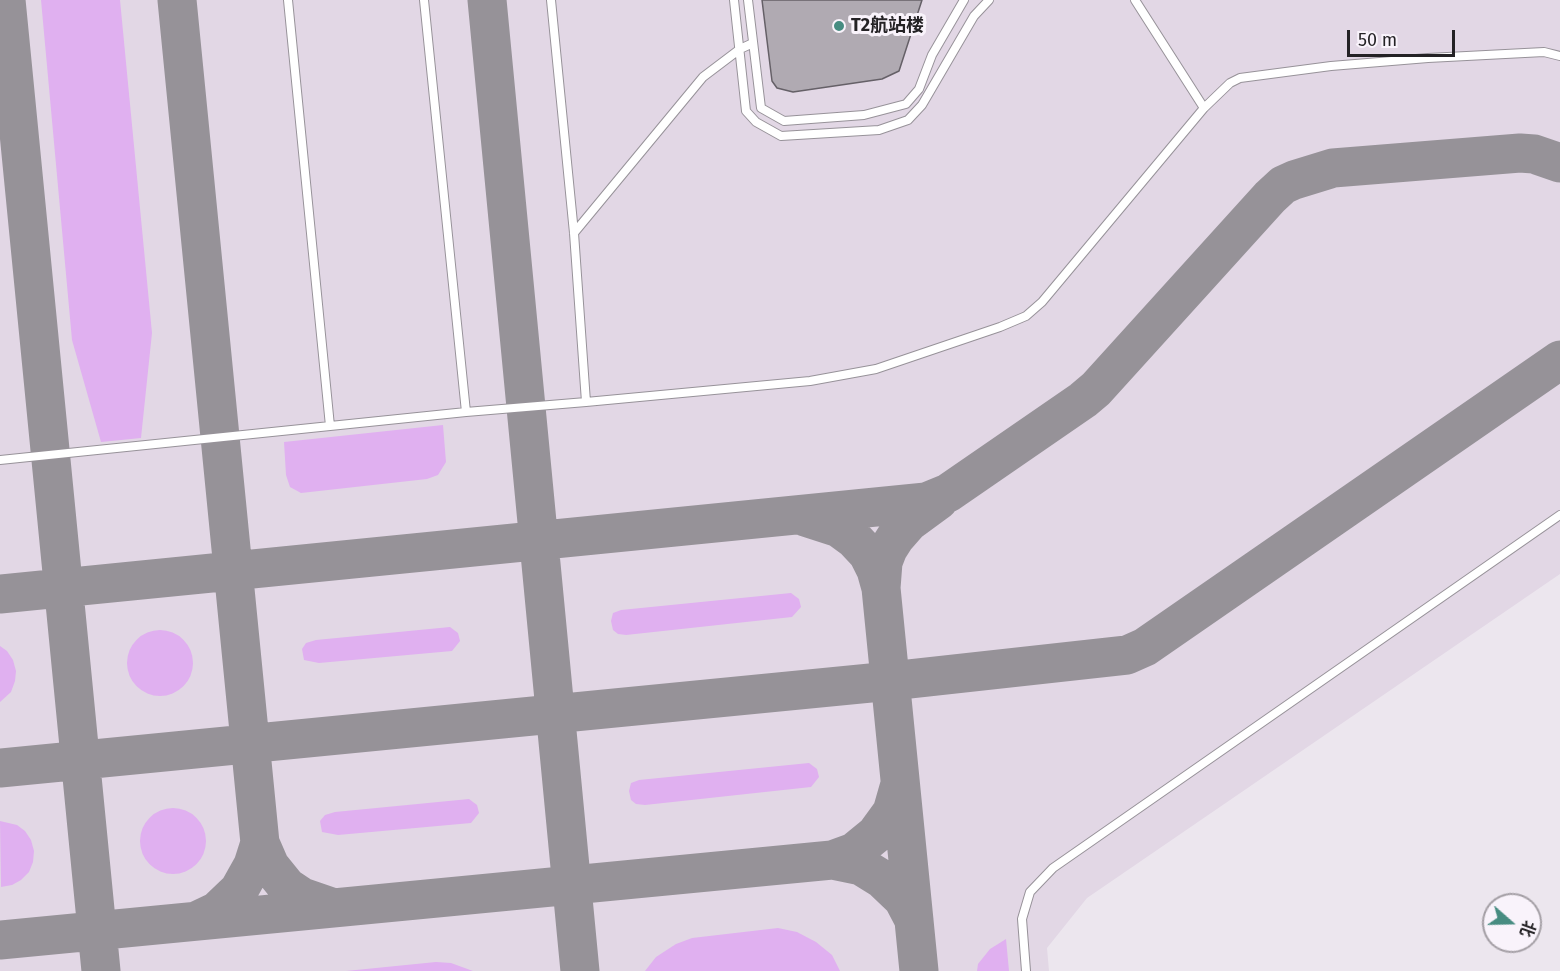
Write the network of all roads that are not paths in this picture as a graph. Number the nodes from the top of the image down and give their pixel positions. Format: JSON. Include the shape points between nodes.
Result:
{"nodes":[{"id":1,"x":288,"y":0,"type":"edge"},
{"id":2,"x":424,"y":0,"type":"edge"},
{"id":3,"x":551,"y":0,"type":"edge"},
{"id":4,"x":735,"y":0,"type":"edge"},
{"id":5,"x":748,"y":0,"type":"edge"},
{"id":6,"x":964,"y":0,"type":"edge"},
{"id":7,"x":989,"y":0,"type":"edge"},
{"id":8,"x":1135,"y":0,"type":"edge"},
{"id":9,"x":753,"y":43,"type":"junction"},
{"id":10,"x":740,"y":49,"type":"junction"},
{"id":11,"x":1560,"y":56,"type":"edge"},
{"id":12,"x":1204,"y":108,"type":"junction"},
{"id":13,"x":574,"y":233,"type":"junction"},
{"id":14,"x":586,"y":402,"type":"junction"},
{"id":15,"x":465,"y":412,"type":"junction"},
{"id":16,"x":330,"y":426,"type":"junction"},
{"id":17,"x":0,"y":460,"type":"edge"},
{"id":18,"x":1560,"y":514,"type":"edge"},
{"id":19,"x":1026,"y":971,"type":"edge"}],
"edges":[{"from":1,"to":16,"type":"lane"},
{"from":2,"to":15,"type":"lane"},
{"from":3,"to":13,"type":"lane"},
{"from":4,"to":10,"type":"lane"},
{"from":5,"to":9,"type":"lane"},
{"from":6,"to":9,"type":"lane","via":[[932,55],[919,88],[906,104],[864,115],[784,121],[761,108]]},
{"from":7,"to":10,"type":"lane","via":[[974,16],[922,105],[908,120],[879,130],[781,136],[756,122],[746,111]]},
{"from":8,"to":12,"type":"lane"},
{"from":9,"to":10,"type":"lane"},
{"from":10,"to":13,"type":"lane","via":[[703,77]]},
{"from":11,"to":12,"type":"lane","via":[[1544,52],[1428,58],[1251,75],[1230,83]]},
{"from":12,"to":14,"type":"lane","via":[[1042,302],[1013,323],[846,376]]},
{"from":13,"to":14,"type":"lane"},
{"from":14,"to":15,"type":"lane"},
{"from":15,"to":16,"type":"lane"},
{"from":16,"to":17,"type":"lane"},
{"from":18,"to":19,"type":"lane","via":[[1053,868],[1030,892],[1022,919]]}]}
